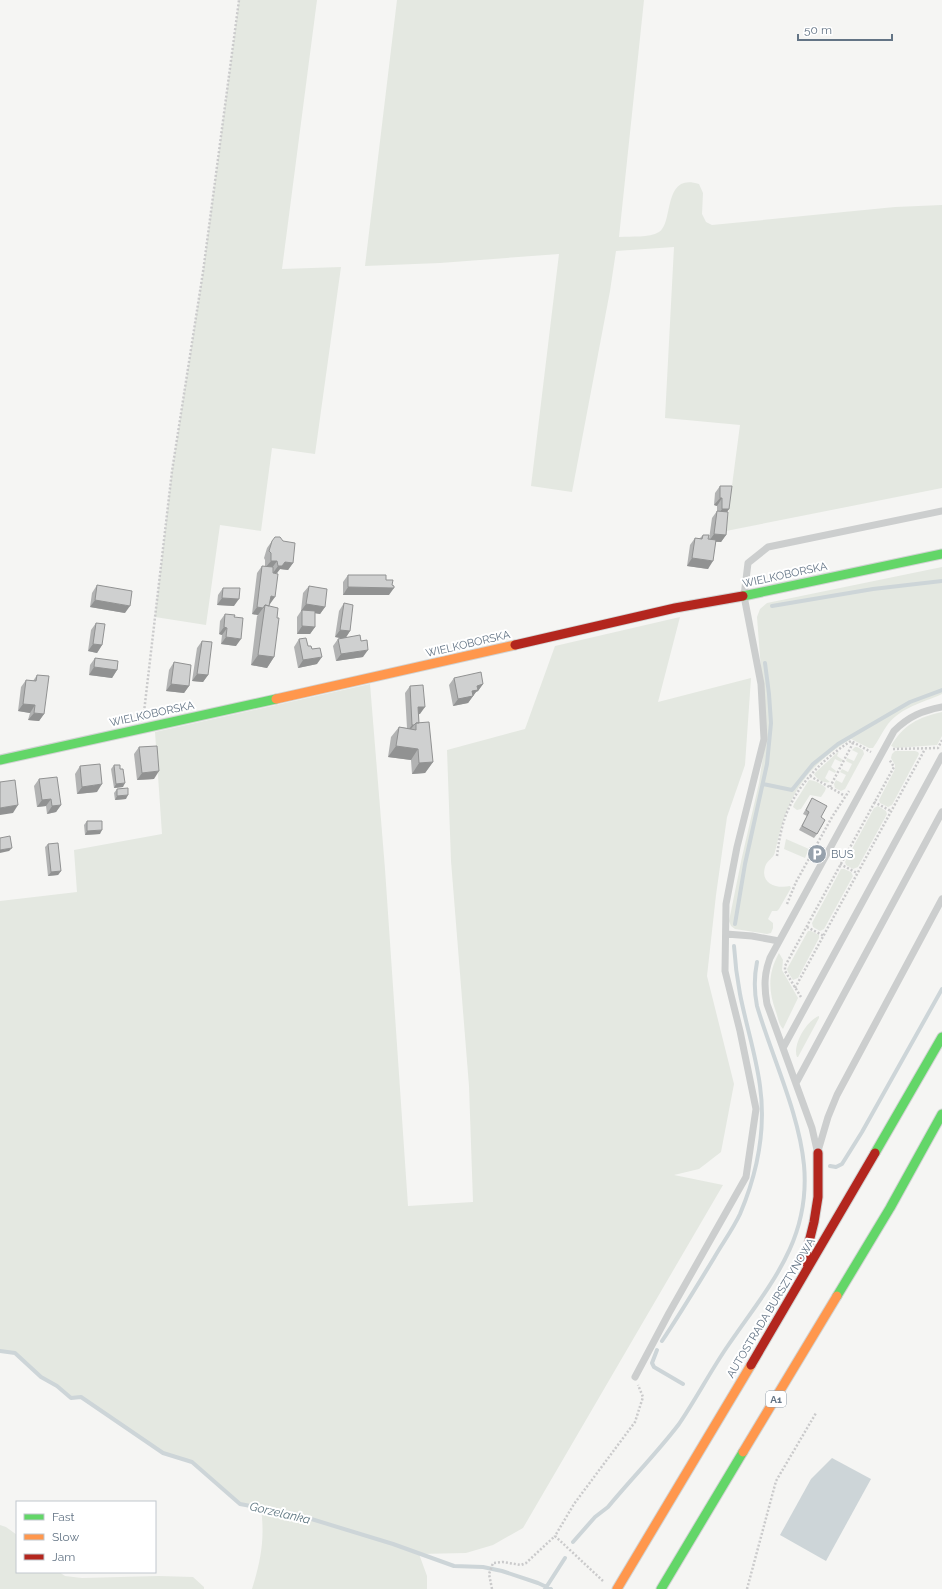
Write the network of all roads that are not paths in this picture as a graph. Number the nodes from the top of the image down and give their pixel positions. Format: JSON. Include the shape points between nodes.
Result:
{"nodes":[{"id":1,"x":942,"y":511,"type":"edge"},
{"id":2,"x":942,"y":554,"type":"edge"},
{"id":3,"x":744,"y":596,"type":"junction"},
{"id":4,"x":942,"y":706,"type":"edge"},
{"id":5,"x":942,"y":756,"type":"edge"},
{"id":6,"x":0,"y":760,"type":"edge"},
{"id":7,"x":942,"y":812,"type":"edge"},
{"id":8,"x":942,"y":899,"type":"edge"},
{"id":9,"x":726,"y":934,"type":"junction"},
{"id":10,"x":779,"y":941,"type":"junction"},
{"id":11,"x":942,"y":1037,"type":"edge"},
{"id":12,"x":783,"y":1048,"type":"junction"},
{"id":13,"x":796,"y":1082,"type":"junction"},
{"id":14,"x":942,"y":1114,"type":"edge"},
{"id":15,"x":818,"y":1153,"type":"junction"},
{"id":16,"x":928,"y":1159,"type":"dead end"},
{"id":17,"x":890,"y":1208,"type":"junction"},
{"id":18,"x":797,"y":1289,"type":"junction"},
{"id":19,"x":636,"y":1377,"type":"road end"},
{"id":20,"x":613,"y":1587,"type":"edge"},
{"id":21,"x":661,"y":1589,"type":"edge"}],
"edges":[{"from":1,"to":3,"type":"lane","via":[[768,547],[748,563]]},
{"from":2,"to":3,"type":"main road","name":"WIELKOBORSKA"},
{"from":3,"to":6,"type":"main road","name":"WIELKOBORSKA","via":[[675,608]]},
{"from":3,"to":9,"type":"lane","via":[[761,684],[764,740],[726,904]]},
{"from":4,"to":10,"type":"lane","via":[[921,711],[894,731]]},
{"from":5,"to":12,"type":"lane"},
{"from":7,"to":13,"type":"lane"},
{"from":8,"to":15,"type":"lane","via":[[837,1095]]},
{"from":9,"to":10,"type":"lane"},
{"from":9,"to":19,"type":"lane","via":[[725,971],[756,1109],[746,1177]]},
{"from":10,"to":12,"type":"lane","via":[[766,968],[765,991],[767,1004]]},
{"from":11,"to":18,"type":"main road","name":"AUTOSTRADA BURSZTYNOWA"},
{"from":12,"to":13,"type":"lane"},
{"from":13,"to":15,"type":"lane"},
{"from":14,"to":17,"type":"main road","number":"A1"},
{"from":15,"to":18,"type":"main road","via":[[818,1197]]},
{"from":16,"to":17,"type":"main road"},
{"from":17,"to":21,"type":"main road","number":"A1"},
{"from":18,"to":20,"type":"main road","name":"AUTOSTRADA BURSZTYNOWA","via":[[626,1575]]}]}
